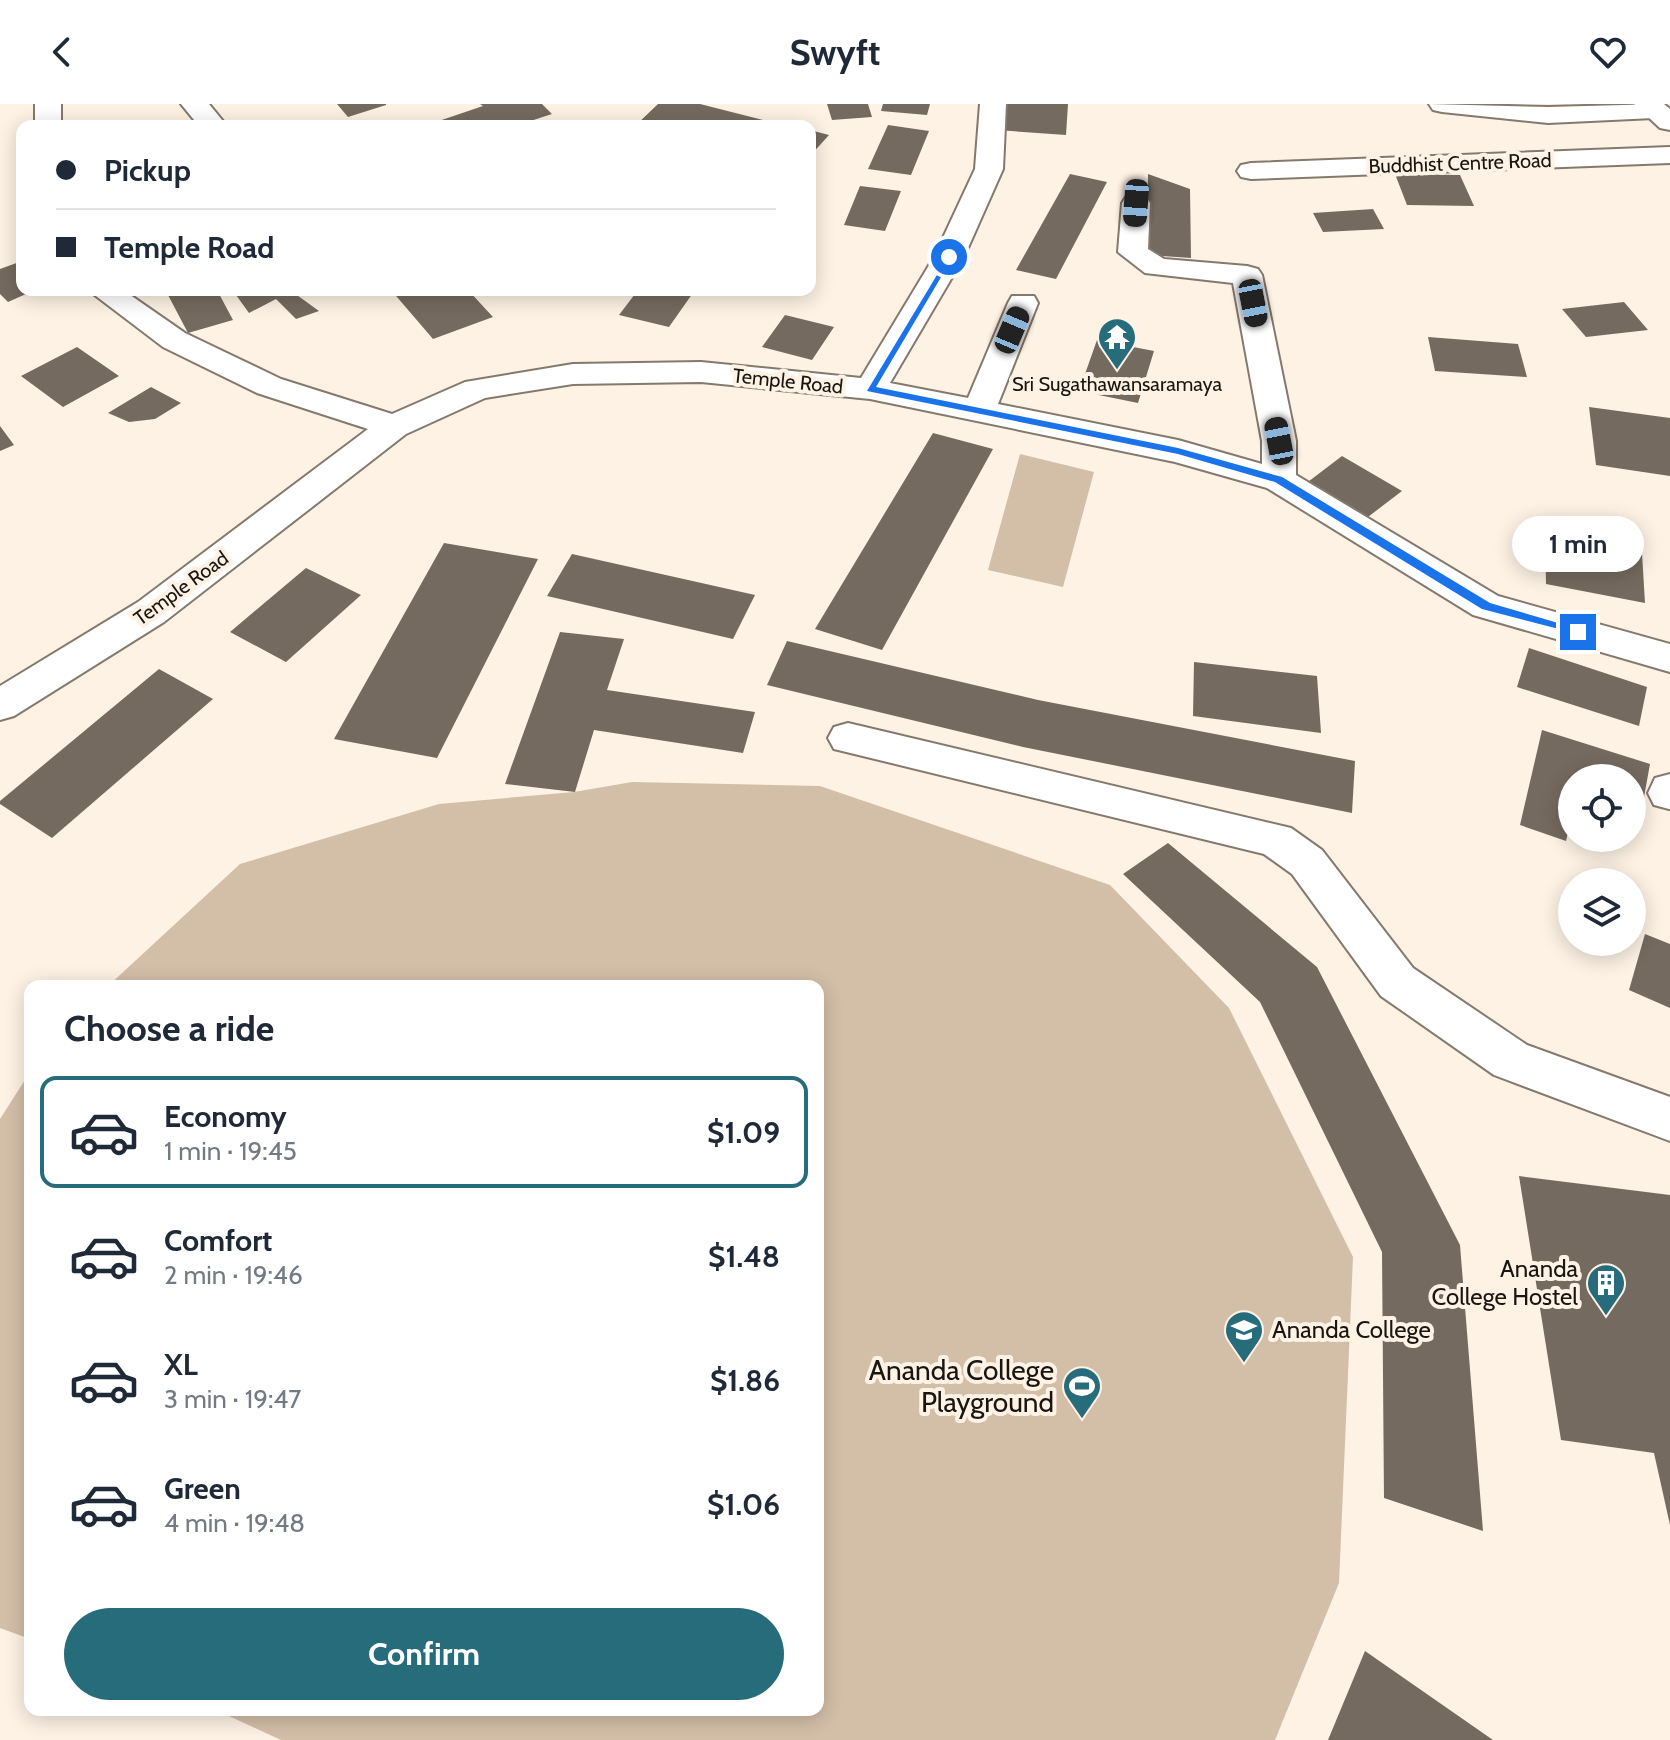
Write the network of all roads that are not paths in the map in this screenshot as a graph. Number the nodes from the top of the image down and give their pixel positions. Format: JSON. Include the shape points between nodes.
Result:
{"nodes":[{"id":1,"x":194,"y":104,"type":"edge"},
{"id":2,"x":993,"y":104,"type":"edge"},
{"id":3,"x":1442,"y":104,"type":"edge"},
{"id":4,"x":1657,"y":112,"type":"edge"},
{"id":5,"x":209,"y":120,"type":"edge"},
{"id":6,"x":1670,"y":155,"type":"edge"},
{"id":7,"x":1251,"y":171,"type":"dead end"},
{"id":8,"x":1136,"y":203,"type":"dead end"},
{"id":9,"x":112,"y":296,"type":"edge"},
{"id":10,"x":1023,"y":303,"type":"dead end"},
{"id":11,"x":870,"y":389,"type":"junction"},
{"id":12,"x":979,"y":411,"type":"junction"},
{"id":13,"x":394,"y":426,"type":"junction"},
{"id":14,"x":1279,"y":480,"type":"junction"},
{"id":15,"x":1670,"y":658,"type":"edge"},
{"id":16,"x":0,"y":705,"type":"edge"},
{"id":17,"x":848,"y":738,"type":"dead end"},
{"id":18,"x":1670,"y":1119,"type":"edge"}],
"edges":[{"from":1,"to":5,"type":"street"},
{"from":2,"to":11,"type":"street","via":[[989,169],[949,257]]},
{"from":3,"to":4,"type":"street","via":[[1548,115]]},
{"from":6,"to":7,"type":"street","name":"Buddhist Centre Road"},
{"from":8,"to":14,"type":"street","via":[[1133,252],[1156,267],[1247,275],[1279,441]]},
{"from":9,"to":13,"type":"street","via":[[174,340],[269,386]]},
{"from":10,"to":12,"type":"street"},
{"from":11,"to":12,"type":"street","name":"Temple Road"},
{"from":11,"to":13,"type":"street","name":"Temple Road","via":[[701,372],[573,374],[477,389]]},
{"from":12,"to":14,"type":"street","name":"Temple Road","via":[[1178,451]]},
{"from":13,"to":16,"type":"street","name":"Temple Road","via":[[151,612]]},
{"from":14,"to":15,"type":"street","name":"Temple Road","via":[[1486,606]]},
{"from":17,"to":18,"type":"street","via":[[1276,840],[1307,862],[1397,982],[1511,1060]]}]}
